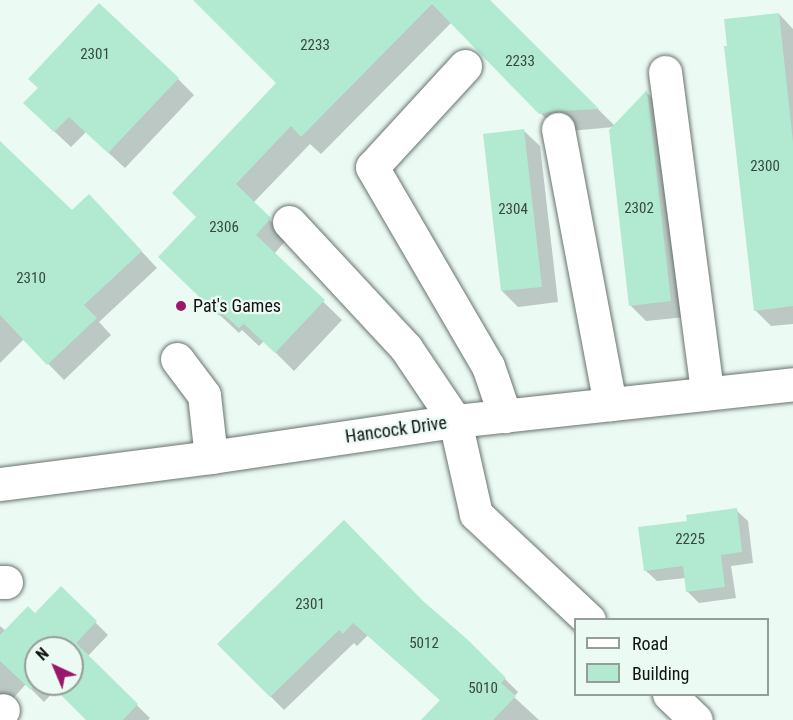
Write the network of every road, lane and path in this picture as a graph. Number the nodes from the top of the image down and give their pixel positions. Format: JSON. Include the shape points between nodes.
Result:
{"nodes":[{"id":1,"x":465,"y":66,"type":"dead end"},
{"id":2,"x":665,"y":72,"type":"dead end"},
{"id":3,"x":558,"y":129,"type":"dead end"},
{"id":4,"x":289,"y":222,"type":"dead end"},
{"id":5,"x":177,"y":359,"type":"dead end"},
{"id":6,"x":793,"y":384,"type":"edge"},
{"id":7,"x":707,"y":393,"type":"junction"},
{"id":8,"x":610,"y":404,"type":"junction"},
{"id":9,"x":505,"y":416,"type":"junction"},
{"id":10,"x":455,"y":421,"type":"junction"},
{"id":11,"x":211,"y":457,"type":"junction"},
{"id":12,"x":0,"y":484,"type":"edge"},
{"id":13,"x":587,"y":618,"type":"edge"},
{"id":14,"x":671,"y":696,"type":"edge"},
{"id":15,"x":696,"y":720,"type":"edge"}],
"edges":[{"from":1,"to":9,"type":"street","via":[[372,167],[488,366]]},
{"from":2,"to":7,"type":"street"},
{"from":3,"to":8,"type":"street"},
{"from":4,"to":10,"type":"street","via":[[406,348]]},
{"from":5,"to":11,"type":"street","via":[[204,395]]},
{"from":6,"to":7,"type":"street","name":"Hancock Drive"},
{"from":7,"to":8,"type":"street","name":"Hancock Drive"},
{"from":8,"to":9,"type":"street","name":"Hancock Drive"},
{"from":9,"to":10,"type":"street","name":"Hancock Drive"},
{"from":10,"to":11,"type":"street","name":"Hancock Drive"},
{"from":10,"to":13,"type":"street","via":[[476,514]]},
{"from":11,"to":12,"type":"street","name":"Hancock Drive"},
{"from":14,"to":15,"type":"street"}]}
